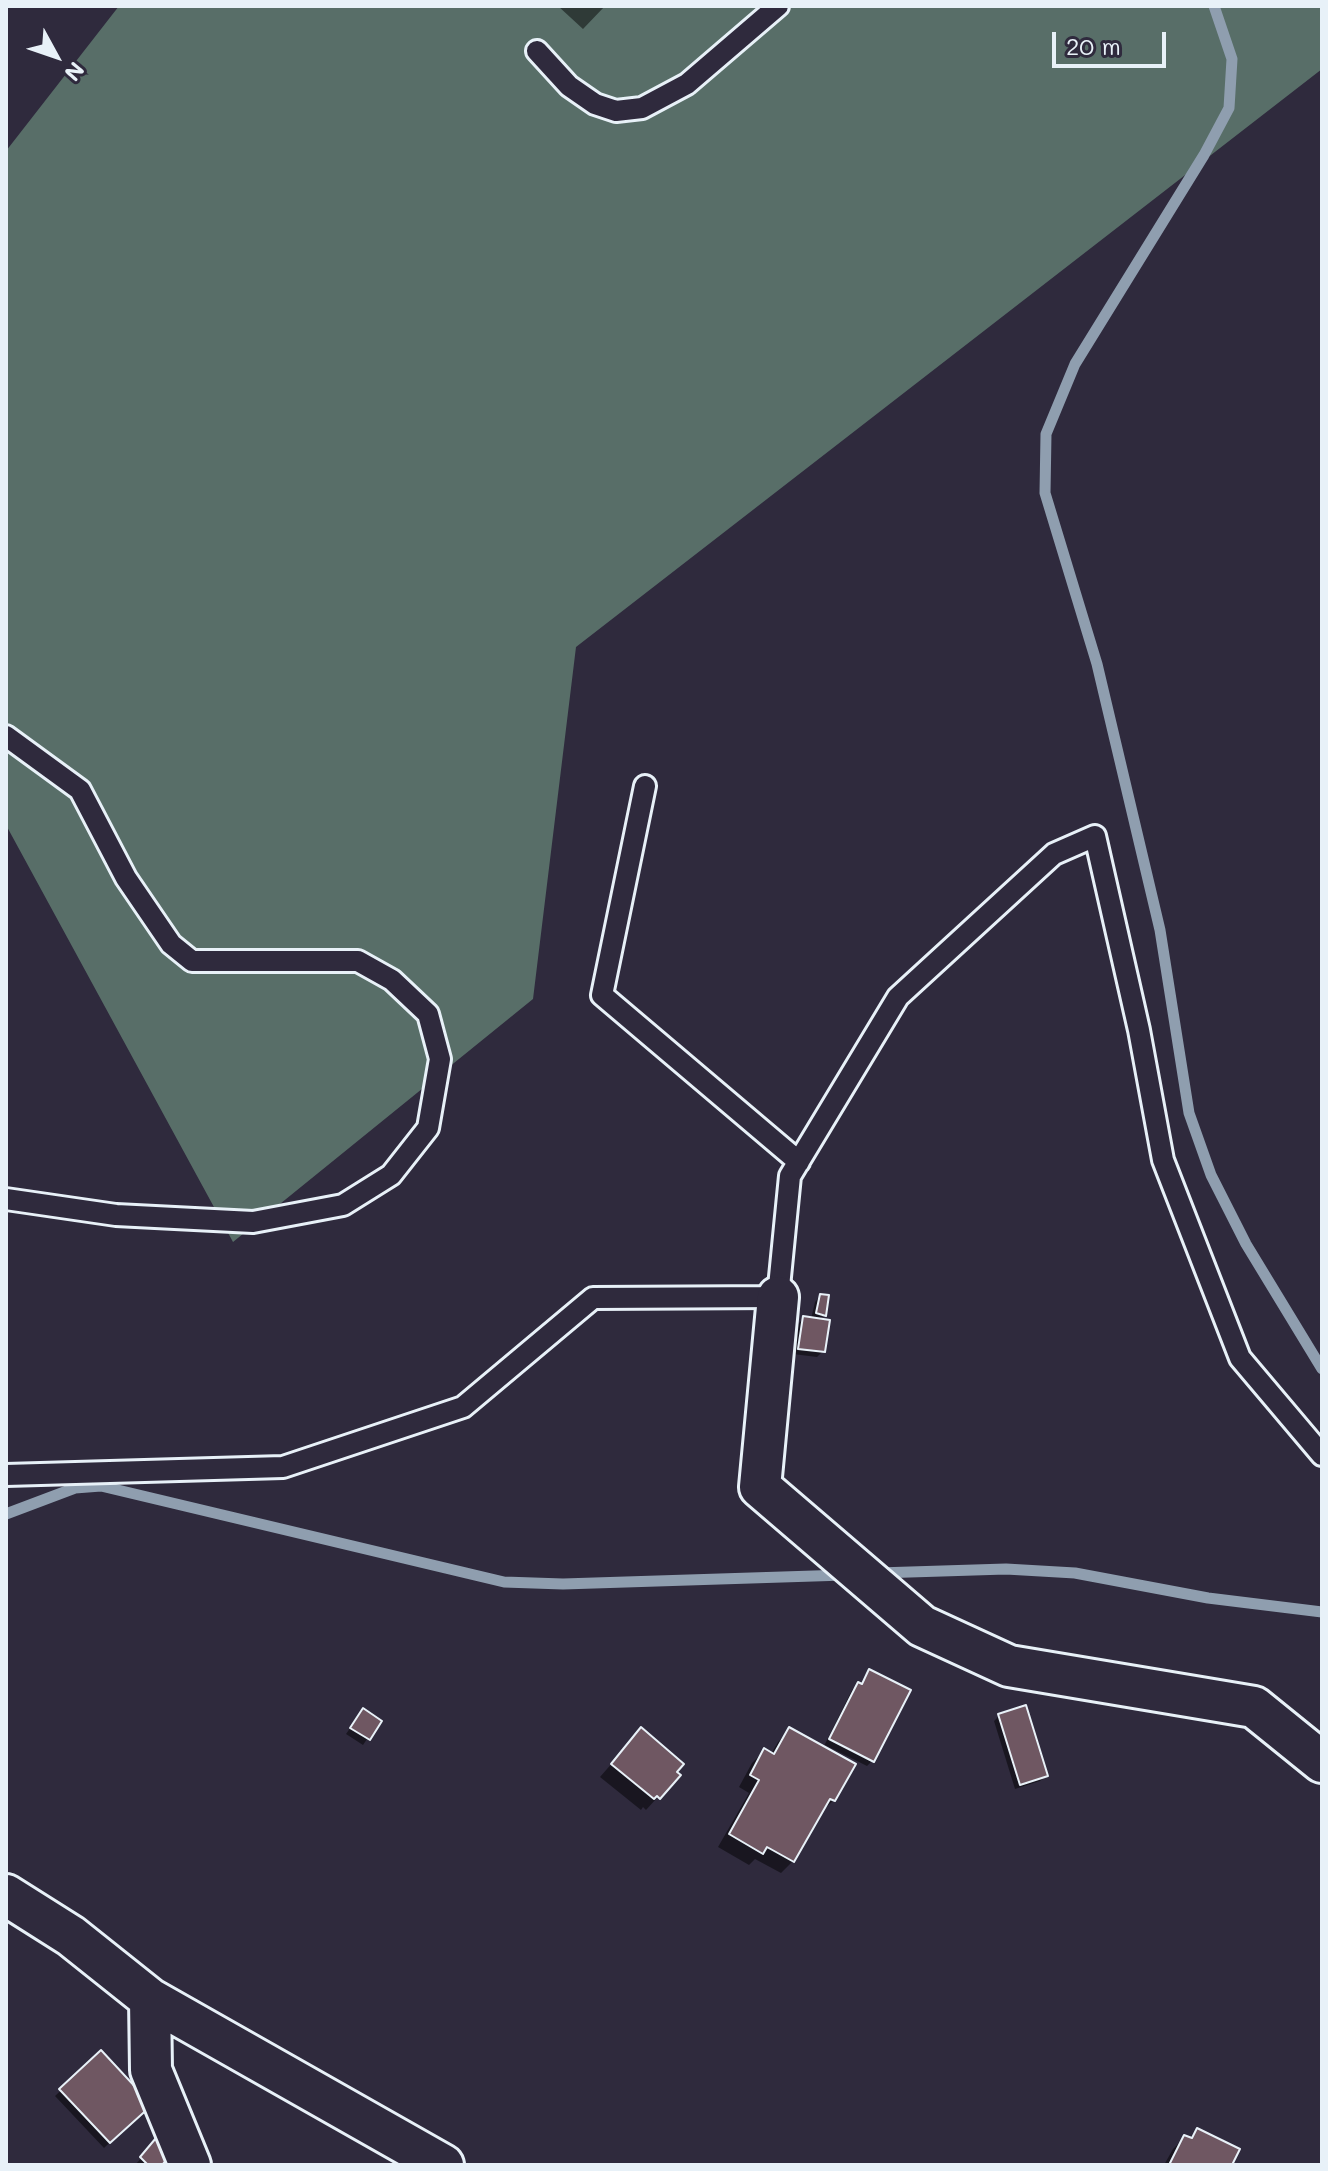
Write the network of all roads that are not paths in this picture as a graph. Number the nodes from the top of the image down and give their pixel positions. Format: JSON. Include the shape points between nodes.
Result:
{"nodes":[{"id":1,"x":778,"y":6,"type":"edge"},
{"id":2,"x":537,"y":51,"type":"dead end"},
{"id":3,"x":6,"y":736,"type":"edge"},
{"id":4,"x":645,"y":786,"type":"dead end"},
{"id":5,"x":799,"y":1162,"type":"junction"},
{"id":6,"x":6,"y":1199,"type":"edge"},
{"id":7,"x":778,"y":1297,"type":"junction"},
{"id":8,"x":1322,"y":1455,"type":"edge"},
{"id":9,"x":6,"y":1475,"type":"edge"},
{"id":10,"x":1322,"y":1762,"type":"edge"},
{"id":11,"x":6,"y":1895,"type":"edge"},
{"id":12,"x":150,"y":1999,"type":"junction"},
{"id":13,"x":190,"y":2165,"type":"edge"},
{"id":14,"x":443,"y":2165,"type":"edge"}],
"edges":[{"from":1,"to":2,"type":"lane","via":[[687,84],[642,108],[616,111],[595,104],[569,86]]},
{"from":3,"to":6,"type":"lane","via":[[80,790],[126,878],[171,944],[192,961],[358,961],[392,980],[428,1014],[440,1059],[428,1128],[391,1175],[343,1205],[253,1222],[116,1215]]},
{"from":4,"to":5,"type":"lane","via":[[602,995]]},
{"from":5,"to":7,"type":"lane","via":[[790,1176]]},
{"from":5,"to":8,"type":"lane","via":[[898,997],[1054,854],[1095,836],[1163,1160],[1240,1358]]},
{"from":7,"to":9,"type":"lane","via":[[593,1298],[463,1407],[283,1467]]},
{"from":7,"to":10,"type":"street","via":[[760,1487],[910,1616],[1009,1666],[1254,1707]]},
{"from":11,"to":12,"type":"street","via":[[71,1936]]},
{"from":12,"to":13,"type":"street","via":[[151,2070]]},
{"from":12,"to":14,"type":"street"}]}
